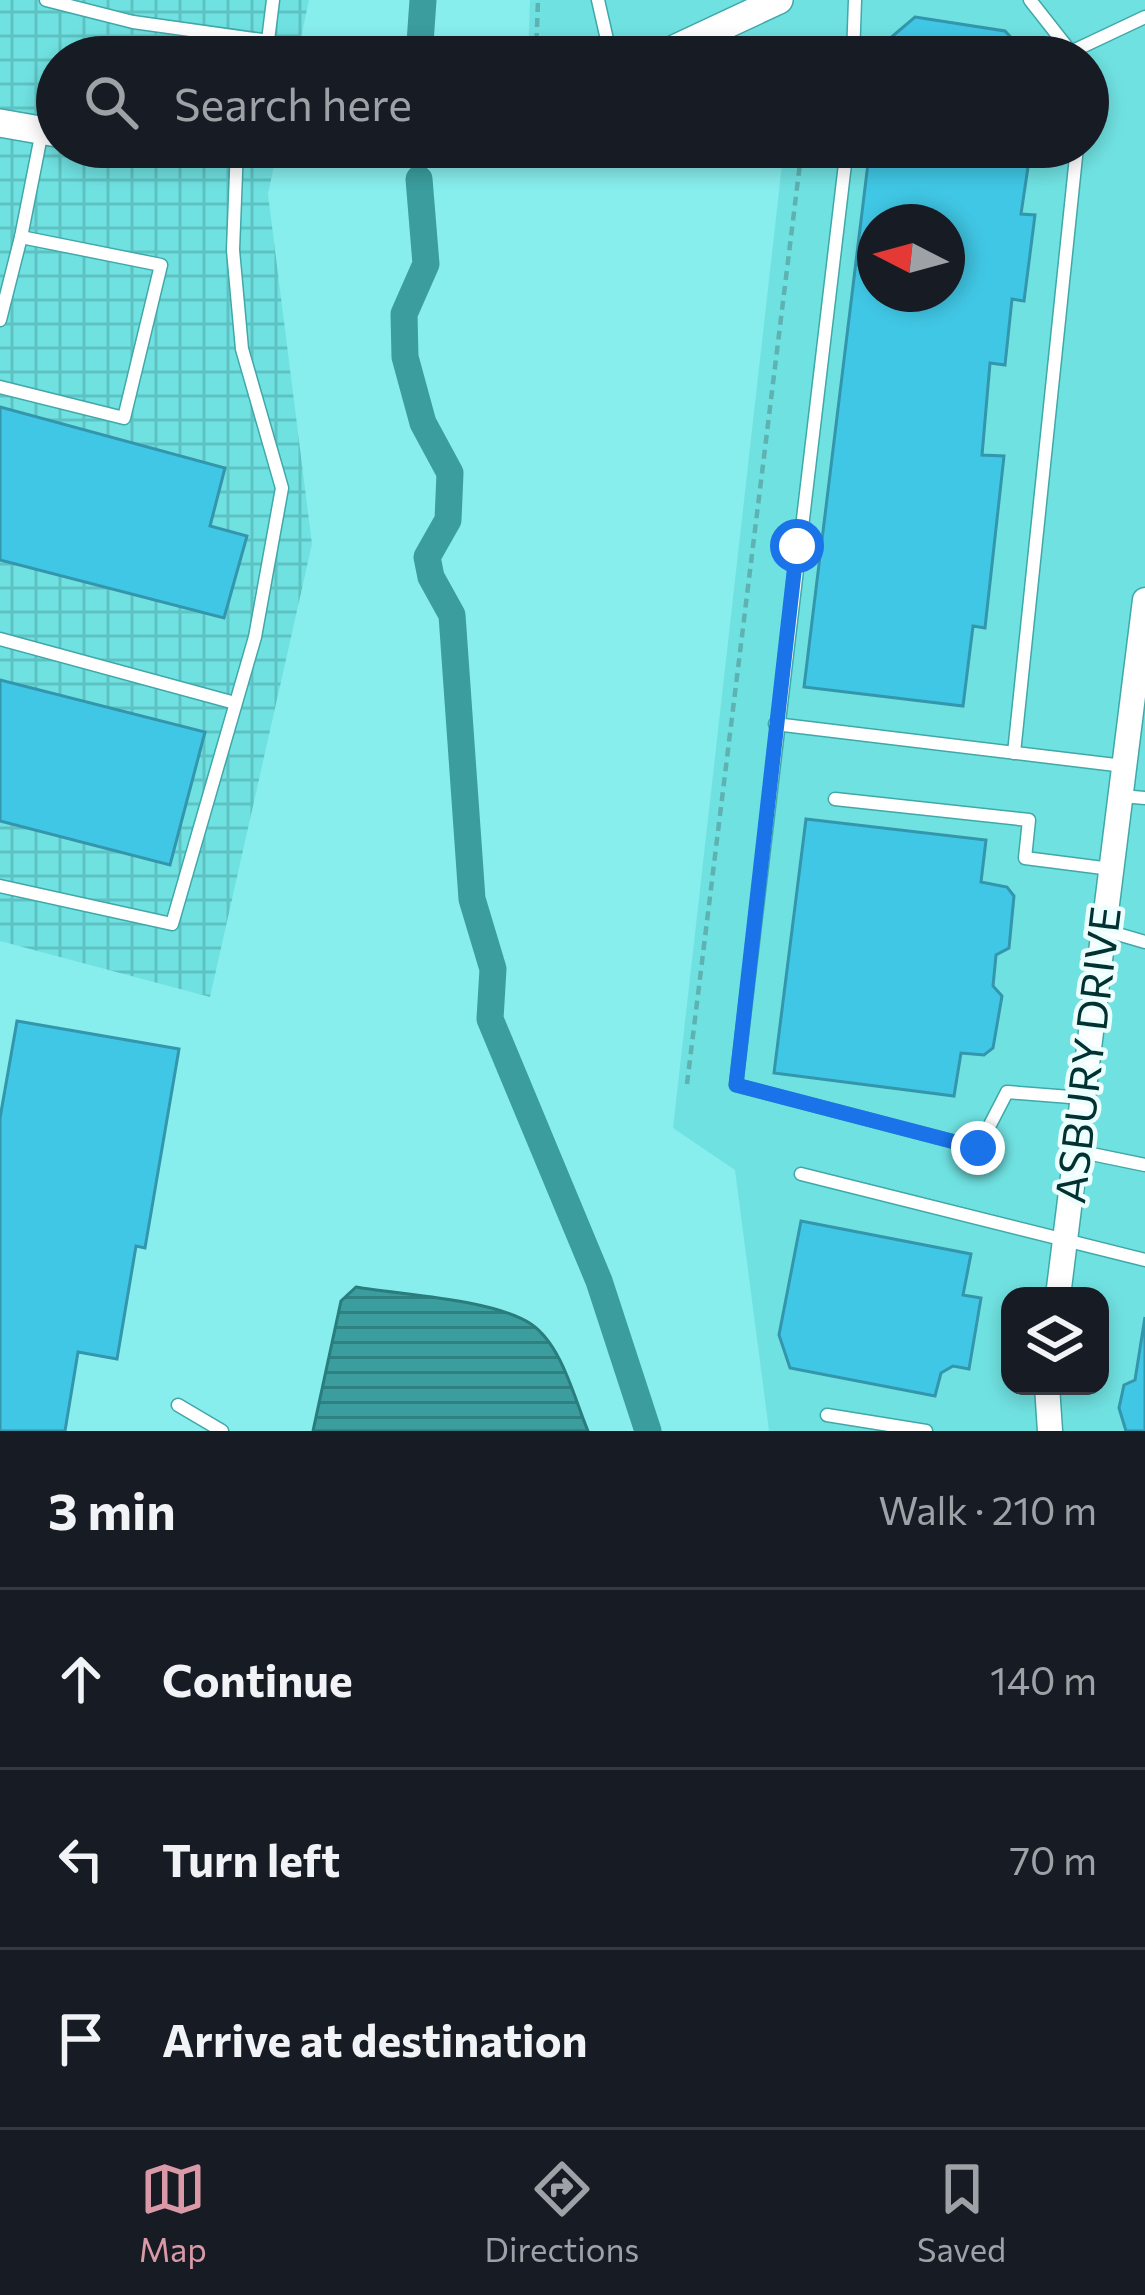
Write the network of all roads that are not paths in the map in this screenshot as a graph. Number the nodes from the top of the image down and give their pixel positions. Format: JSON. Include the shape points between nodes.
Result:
{"nodes":[{"id":1,"x":46,"y":0,"type":"edge"},
{"id":2,"x":273,"y":0,"type":"edge"},
{"id":3,"x":598,"y":0,"type":"edge"},
{"id":4,"x":778,"y":0,"type":"edge"},
{"id":5,"x":855,"y":0,"type":"edge"},
{"id":6,"x":1030,"y":0,"type":"edge"},
{"id":7,"x":1145,"y":17,"type":"edge"},
{"id":8,"x":233,"y":36,"type":"edge"},
{"id":9,"x":269,"y":36,"type":"edge"},
{"id":10,"x":606,"y":36,"type":"edge"},
{"id":11,"x":702,"y":36,"type":"edge"},
{"id":12,"x":854,"y":36,"type":"edge"},
{"id":13,"x":1059,"y":36,"type":"edge"},
{"id":14,"x":1109,"y":36,"type":"edge"},
{"id":15,"x":0,"y":123,"type":"edge"},
{"id":16,"x":36,"y":130,"type":"edge"},
{"id":17,"x":39,"y":168,"type":"edge"},
{"id":18,"x":235,"y":168,"type":"edge"},
{"id":19,"x":844,"y":168,"type":"edge"},
{"id":20,"x":1075,"y":168,"type":"edge"},
{"id":21,"x":21,"y":237,"type":"junction"},
{"id":22,"x":0,"y":320,"type":"edge"},
{"id":23,"x":0,"y":387,"type":"edge"},
{"id":24,"x":1145,"y":600,"type":"edge"},
{"id":25,"x":0,"y":639,"type":"edge"},
{"id":26,"x":235,"y":703,"type":"junction"},
{"id":27,"x":775,"y":724,"type":"junction"},
{"id":28,"x":1014,"y":753,"type":"junction"},
{"id":29,"x":1124,"y":766,"type":"junction"},
{"id":30,"x":1133,"y":797,"type":"edge"},
{"id":31,"x":836,"y":799,"type":"dead end"},
{"id":32,"x":1111,"y":869,"type":"junction"},
{"id":33,"x":0,"y":886,"type":"edge"},
{"id":34,"x":1104,"y":931,"type":"junction"},
{"id":35,"x":1145,"y":942,"type":"edge"},
{"id":36,"x":1083,"y":1098,"type":"junction"},
{"id":37,"x":1076,"y":1150,"type":"junction"},
{"id":38,"x":1145,"y":1165,"type":"edge"},
{"id":39,"x":801,"y":1174,"type":"dead end"},
{"id":40,"x":1065,"y":1238,"type":"junction"},
{"id":41,"x":1145,"y":1260,"type":"edge"},
{"id":42,"x":1059,"y":1287,"type":"edge"},
{"id":43,"x":1048,"y":1395,"type":"edge"},
{"id":44,"x":178,"y":1405,"type":"dead end"},
{"id":45,"x":827,"y":1415,"type":"dead end"},
{"id":46,"x":222,"y":1431,"type":"edge"},
{"id":47,"x":926,"y":1431,"type":"edge"},
{"id":48,"x":1050,"y":1431,"type":"edge"}],
"edges":[{"from":1,"to":8,"type":"lane"},
{"from":2,"to":9,"type":"lane"},
{"from":3,"to":10,"type":"lane"},
{"from":4,"to":11,"type":"street"},
{"from":5,"to":12,"type":"lane"},
{"from":6,"to":13,"type":"lane"},
{"from":7,"to":14,"type":"lane"},
{"from":15,"to":16,"type":"street"},
{"from":17,"to":21,"type":"lane"},
{"from":18,"to":26,"type":"lane","via":[[242,349],[283,488]]},
{"from":19,"to":27,"type":"lane"},
{"from":20,"to":28,"type":"lane"},
{"from":21,"to":22,"type":"lane"},
{"from":21,"to":23,"type":"lane","via":[[161,265],[124,418]]},
{"from":24,"to":29,"type":"street","name":"ASBURY DRIVE"},
{"from":25,"to":26,"type":"lane"},
{"from":26,"to":33,"type":"lane","via":[[172,924]]},
{"from":27,"to":28,"type":"lane"},
{"from":27,"to":36,"type":"lane","via":[[736,1085],[978,1148],[1007,1093]]},
{"from":28,"to":29,"type":"lane"},
{"from":29,"to":30,"type":"street","name":"ASBURY DRIVE"},
{"from":30,"to":32,"type":"street","name":"ASBURY DRIVE"},
{"from":31,"to":32,"type":"lane","via":[[1029,820],[1025,858]]},
{"from":32,"to":34,"type":"street","name":"ASBURY DRIVE"},
{"from":34,"to":35,"type":"lane"},
{"from":34,"to":36,"type":"street","name":"ASBURY DRIVE"},
{"from":36,"to":37,"type":"street","name":"ASBURY DRIVE"},
{"from":37,"to":38,"type":"lane"},
{"from":37,"to":40,"type":"street","name":"ASBURY DRIVE"},
{"from":39,"to":40,"type":"lane"},
{"from":40,"to":41,"type":"lane"},
{"from":40,"to":42,"type":"street","name":"ASBURY DRIVE"},
{"from":43,"to":48,"type":"street"},
{"from":44,"to":46,"type":"lane"},
{"from":45,"to":47,"type":"lane"}]}
